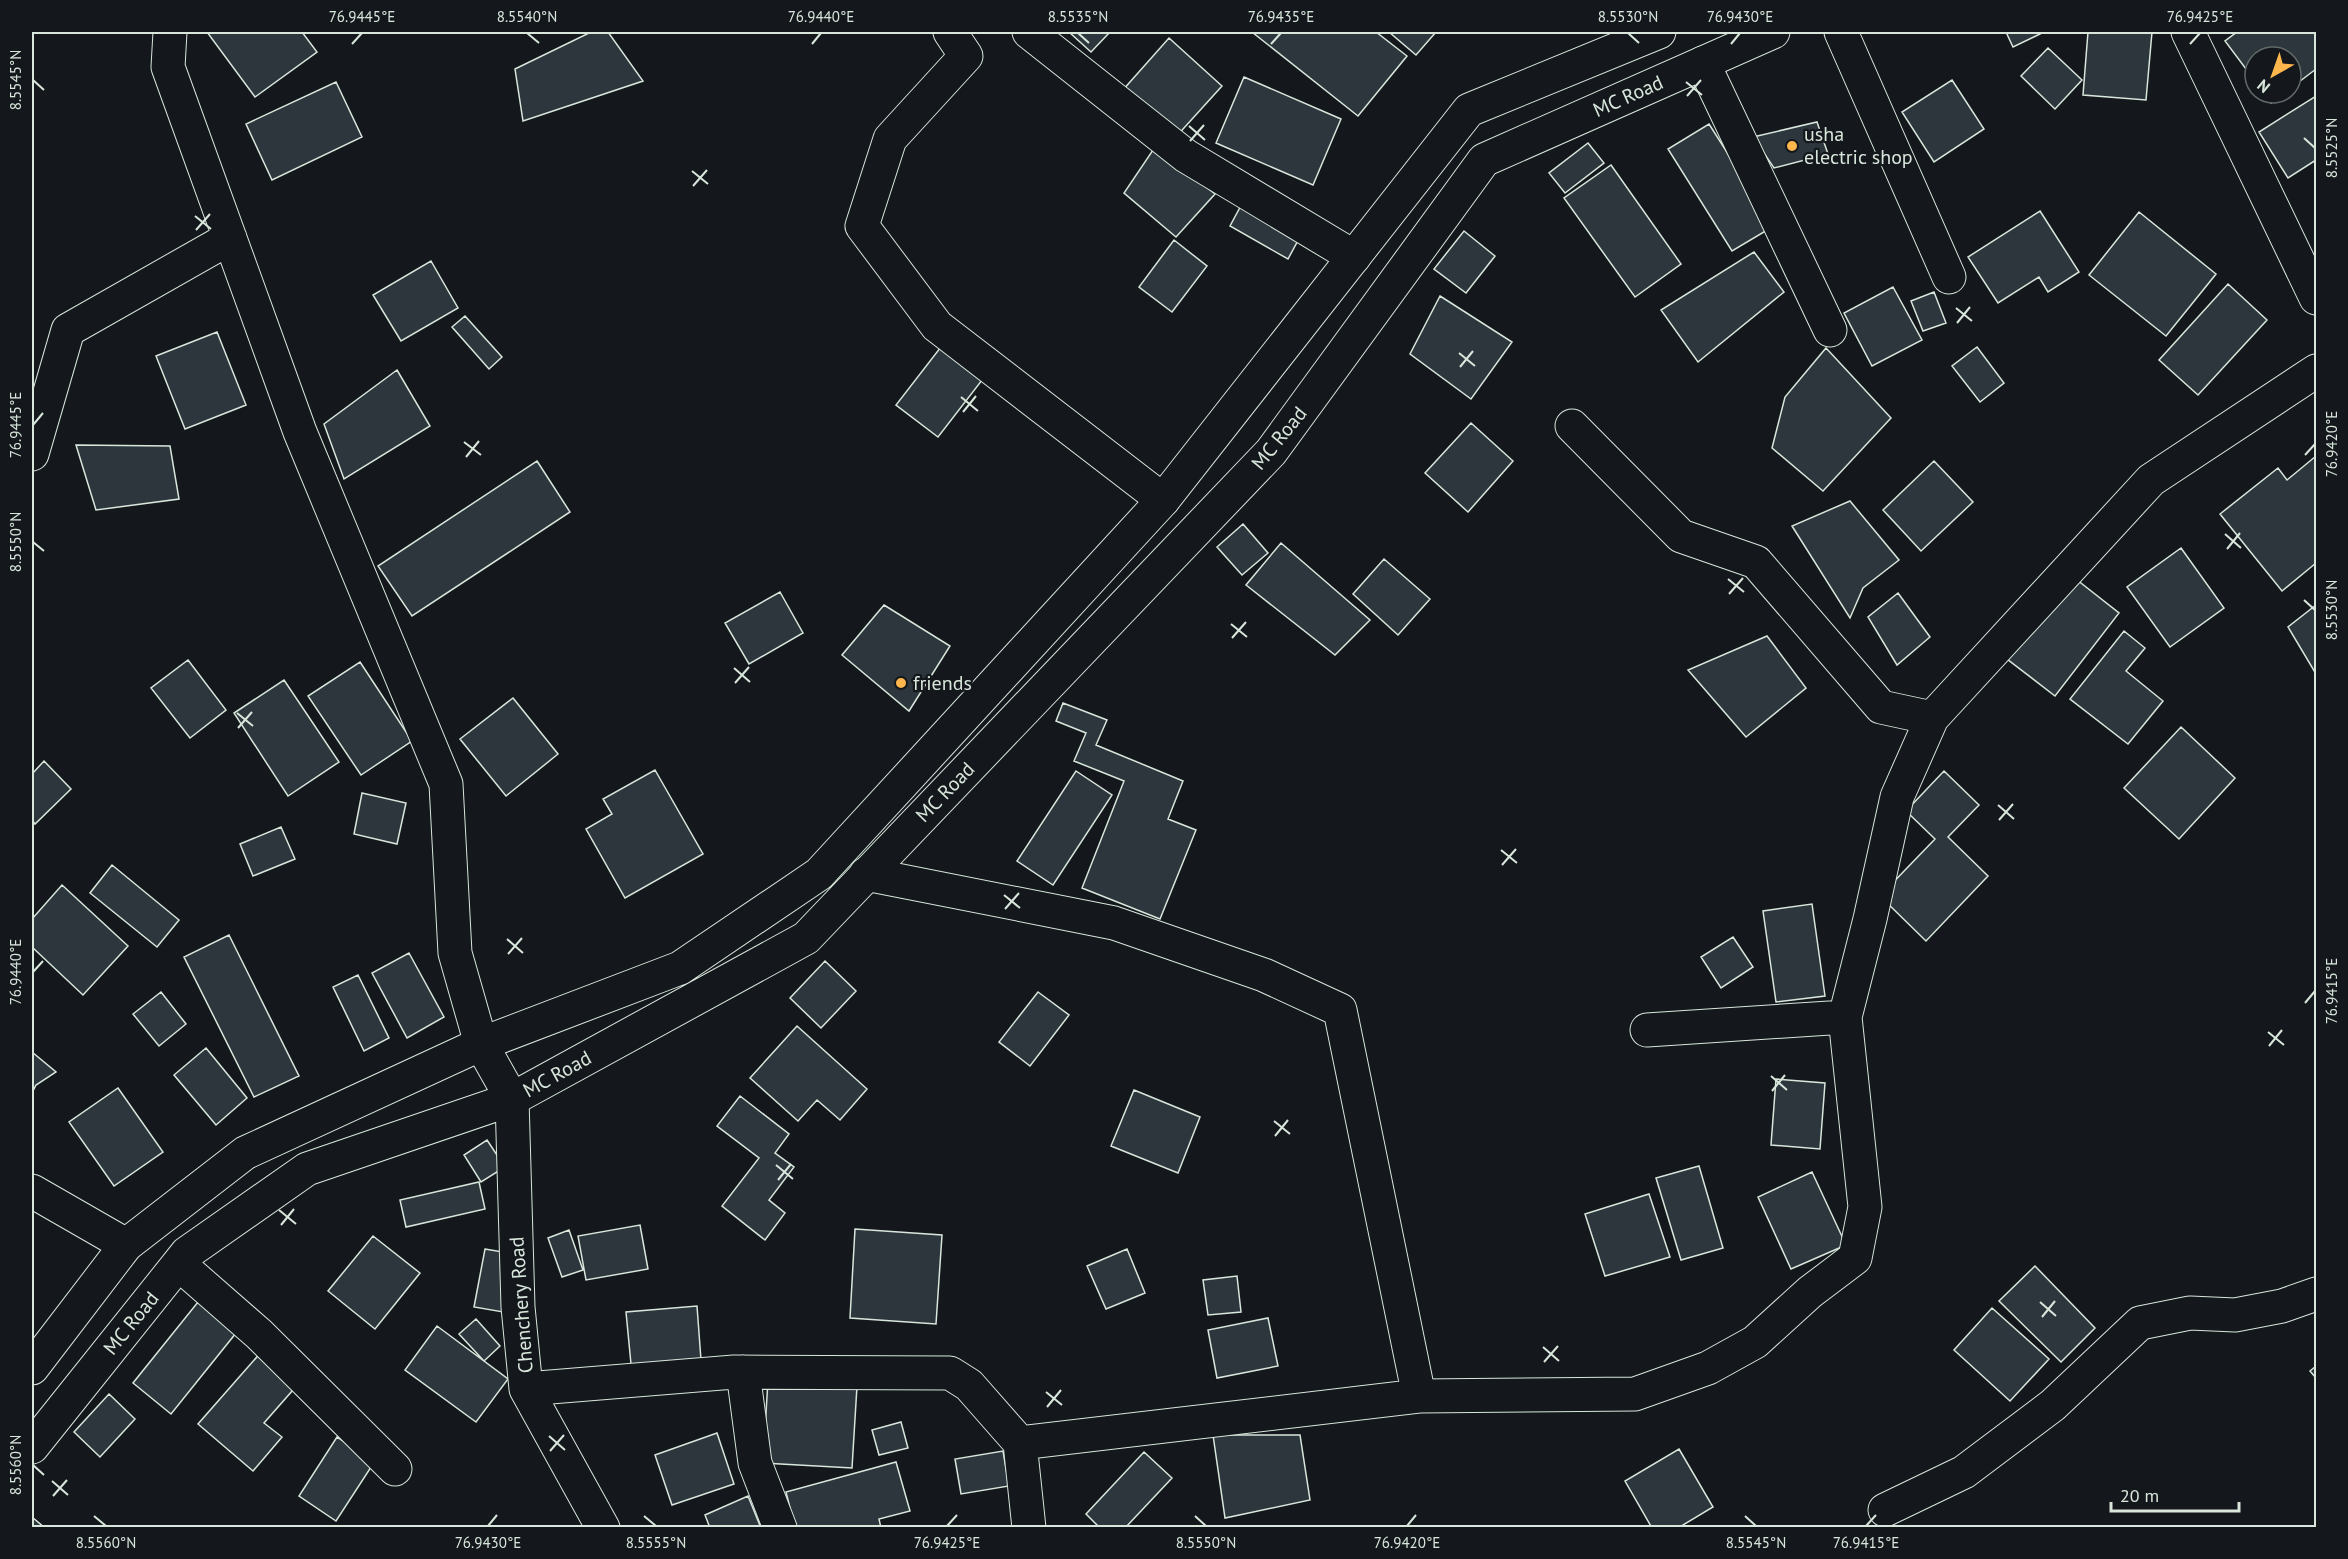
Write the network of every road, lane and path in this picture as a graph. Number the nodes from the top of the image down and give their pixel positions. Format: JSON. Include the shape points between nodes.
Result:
{"nodes":[{"id":1,"x":170,"y":32,"type":"edge"},
{"id":2,"x":950,"y":32,"type":"edge"},
{"id":3,"x":1029,"y":32,"type":"edge"},
{"id":4,"x":1659,"y":32,"type":"edge"},
{"id":5,"x":1773,"y":32,"type":"edge"},
{"id":6,"x":1841,"y":32,"type":"edge"},
{"id":7,"x":2188,"y":32,"type":"edge"},
{"id":8,"x":1703,"y":63,"type":"junction"},
{"id":9,"x":230,"y":238,"type":"junction"},
{"id":10,"x":1354,"y":257,"type":"junction"},
{"id":11,"x":1949,"y":278,"type":"dead end"},
{"id":12,"x":2316,"y":298,"type":"edge"},
{"id":13,"x":1830,"y":330,"type":"dead end"},
{"id":14,"x":2316,"y":371,"type":"edge"},
{"id":15,"x":1572,"y":426,"type":"dead end"},
{"id":16,"x":32,"y":454,"type":"edge"},
{"id":17,"x":1163,"y":500,"type":"junction"},
{"id":18,"x":1932,"y":718,"type":"junction"},
{"id":19,"x":866,"y":874,"type":"junction"},
{"id":20,"x":1845,"y":1017,"type":"junction"},
{"id":21,"x":1647,"y":1030,"type":"dead end"},
{"id":22,"x":481,"y":1044,"type":"junction"},
{"id":23,"x":512,"y":1099,"type":"junction"},
{"id":24,"x":32,"y":1191,"type":"edge"},
{"id":25,"x":126,"y":1245,"type":"junction"},
{"id":26,"x":179,"y":1264,"type":"junction"},
{"id":27,"x":2316,"y":1294,"type":"edge"},
{"id":28,"x":32,"y":1368,"type":"edge"},
{"id":29,"x":743,"y":1372,"type":"junction"},
{"id":30,"x":526,"y":1389,"type":"junction"},
{"id":31,"x":1419,"y":1396,"type":"junction"},
{"id":32,"x":1020,"y":1443,"type":"junction"},
{"id":33,"x":32,"y":1447,"type":"edge"},
{"id":34,"x":395,"y":1469,"type":"dead end"},
{"id":35,"x":1885,"y":1510,"type":"dead end"},
{"id":36,"x":603,"y":1527,"type":"edge"},
{"id":37,"x":780,"y":1527,"type":"edge"},
{"id":38,"x":1029,"y":1527,"type":"edge"}],
"edges":[{"from":1,"to":9,"type":"street","via":[[168,67]]},
{"from":2,"to":17,"type":"street","via":[[966,56],[890,139],[862,226],[937,326]]},
{"from":3,"to":10,"type":"street","via":[[1186,156]]},
{"from":4,"to":10,"type":"street","name":"MC Road","via":[[1469,110]]},
{"from":5,"to":8,"type":"street","name":"MC Road"},
{"from":6,"to":11,"type":"street"},
{"from":7,"to":12,"type":"street"},
{"from":8,"to":13,"type":"street"},
{"from":8,"to":19,"type":"street","name":"MC Road","via":[[1484,160],[1271,452]]},
{"from":9,"to":16,"type":"street","via":[[68,330]]},
{"from":9,"to":22,"type":"street","via":[[300,432],[446,784],[455,953]]},
{"from":10,"to":17,"type":"street","name":"MC Road"},
{"from":14,"to":18,"type":"street","via":[[2151,480]]},
{"from":15,"to":18,"type":"street","via":[[1681,536],[1756,562],[1881,707]]},
{"from":17,"to":22,"type":"street","name":"MC Road","via":[[819,874],[680,968]]},
{"from":18,"to":20,"type":"street","via":[[1897,797]]},
{"from":19,"to":23,"type":"street","name":"MC Road","via":[[806,938]]},
{"from":19,"to":31,"type":"street","via":[[1114,923],[1264,975],[1340,1010]]},
{"from":20,"to":21,"type":"street"},
{"from":20,"to":31,"type":"street","via":[[1865,1207],[1855,1258],[1755,1342],[1708,1368],[1635,1394]]},
{"from":22,"to":23,"type":"street"},
{"from":22,"to":25,"type":"street","name":"MC Road","via":[[246,1153]]},
{"from":23,"to":26,"type":"street","name":"MC Road","via":[[307,1170],[187,1253]]},
{"from":23,"to":30,"type":"street","name":"Chenchery Road","via":[[518,1307]]},
{"from":24,"to":25,"type":"street"},
{"from":25,"to":28,"type":"street","name":"MC Road"},
{"from":26,"to":33,"type":"street","name":"MC Road"},
{"from":26,"to":34,"type":"street","via":[[259,1334]]},
{"from":27,"to":35,"type":"street","via":[[2282,1306],[2235,1315],[2190,1313],[2140,1323],[2053,1406],[1964,1472]]},
{"from":29,"to":30,"type":"street"},
{"from":29,"to":32,"type":"street","via":[[950,1373],[969,1384]]},
{"from":29,"to":37,"type":"street","via":[[755,1463]]},
{"from":30,"to":36,"type":"street","name":"Chenchery Road"},
{"from":31,"to":32,"type":"street"},
{"from":32,"to":38,"type":"street"}]}
